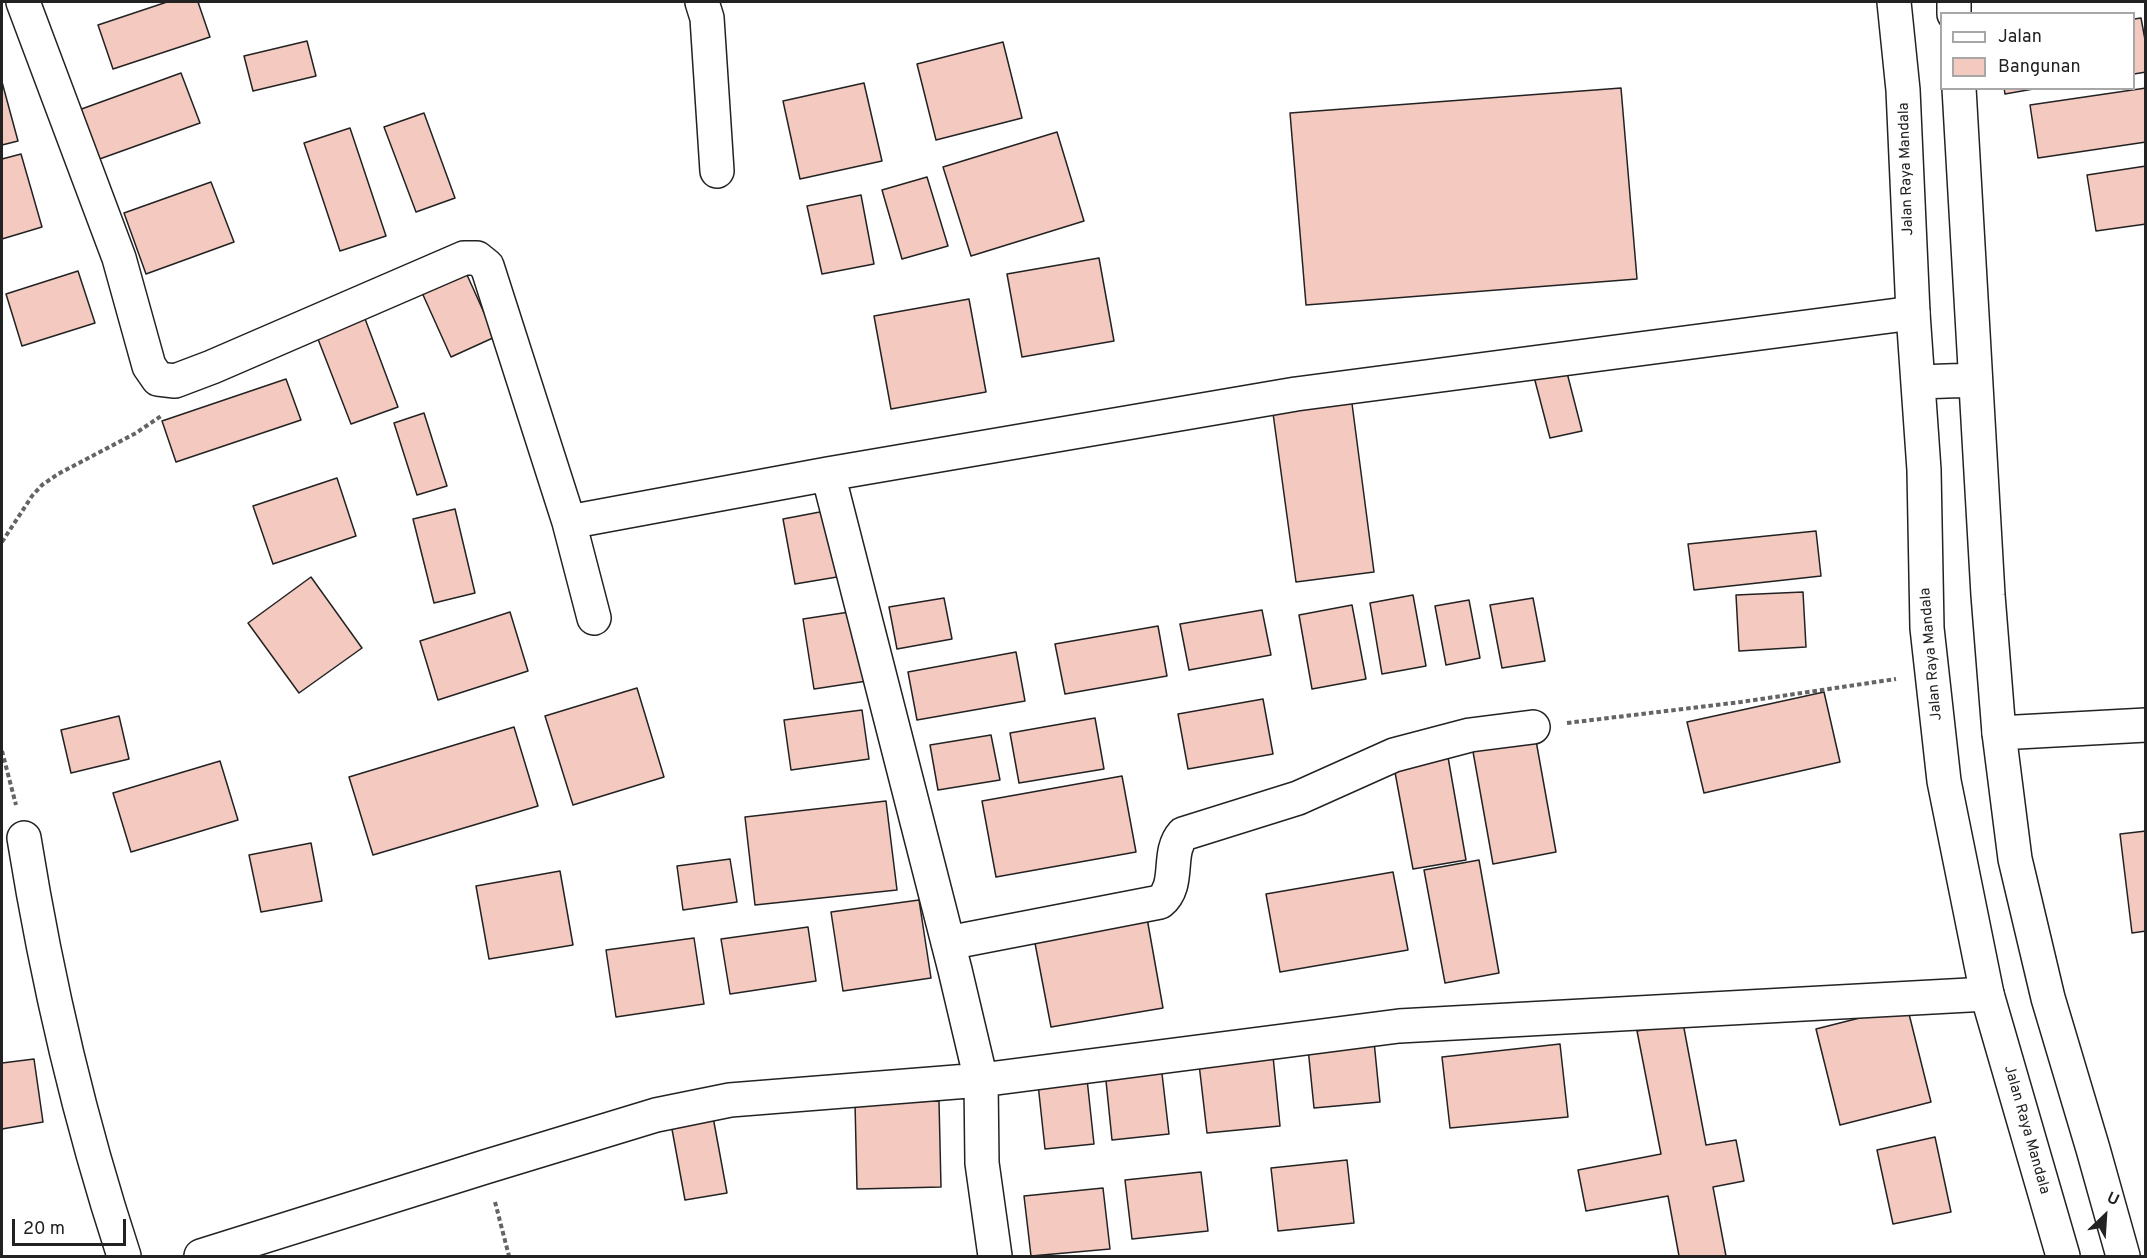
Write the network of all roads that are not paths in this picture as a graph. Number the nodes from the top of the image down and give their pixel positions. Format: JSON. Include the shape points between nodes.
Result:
{"nodes":[{"id":1,"x":23,"y":2,"type":"edge"},
{"id":2,"x":702,"y":2,"type":"edge"},
{"id":3,"x":1894,"y":2,"type":"edge"},
{"id":4,"x":1959,"y":90,"type":"edge"},
{"id":5,"x":717,"y":171,"type":"dead end"},
{"id":6,"x":1913,"y":313,"type":"junction"},
{"id":7,"x":1974,"y":380,"type":"junction"},
{"id":8,"x":1919,"y":382,"type":"junction"},
{"id":9,"x":828,"y":474,"type":"junction"},
{"id":10,"x":569,"y":522,"type":"junction"},
{"id":11,"x":594,"y":618,"type":"dead end"},
{"id":12,"x":2145,"y":725,"type":"edge"},
{"id":13,"x":1533,"y":727,"type":"road end"},
{"id":14,"x":1999,"y":734,"type":"junction"},
{"id":15,"x":18,"y":856,"type":"edge"},
{"id":16,"x":948,"y":943,"type":"junction"},
{"id":17,"x":1987,"y":994,"type":"junction"},
{"id":18,"x":981,"y":1080,"type":"junction"},
{"id":19,"x":124,"y":1257,"type":"edge"},
{"id":20,"x":201,"y":1257,"type":"edge"},
{"id":21,"x":995,"y":1257,"type":"edge"},
{"id":22,"x":2063,"y":1257,"type":"edge"},
{"id":23,"x":2123,"y":1257,"type":"edge"}],
"edges":[{"from":1,"to":10,"type":"main road","via":[[119,258],[149,366],[158,379],[175,381],[212,367],[464,258],[477,258],[488,266]]},
{"from":2,"to":5,"type":"main road","via":[[707,18]]},
{"from":3,"to":6,"type":"main road","name":"Jalan Raya Mandala","via":[[1903,90]]},
{"from":4,"to":7,"type":"main road"},
{"from":6,"to":8,"type":"main road","name":"Jalan Raya Mandala"},
{"from":6,"to":9,"type":"main road","via":[[1296,394]]},
{"from":7,"to":8,"type":"main road"},
{"from":7,"to":14,"type":"main road"},
{"from":8,"to":17,"type":"main road","name":"Jalan Raya Mandala","via":[[1932,674],[1944,781]]},
{"from":9,"to":10,"type":"main road"},
{"from":9,"to":16,"type":"main road"},
{"from":10,"to":11,"type":"main road"},
{"from":12,"to":14,"type":"main road"},
{"from":13,"to":16,"type":"main road","via":[[1470,735],[1394,754],[1298,798],[1183,834],[1175,848],[1171,888],[1160,902]]},
{"from":14,"to":23,"type":"main road","via":[[2015,859],[2048,998]]},
{"from":15,"to":19,"type":"main road","via":[[69,1067]]},
{"from":16,"to":18,"type":"main road"},
{"from":17,"to":18,"type":"main road","via":[[1399,1026]]},
{"from":17,"to":22,"type":"main road","name":"Jalan Raya Mandala"},
{"from":18,"to":20,"type":"main road","via":[[730,1100],[656,1115]]},
{"from":18,"to":21,"type":"main road","via":[[982,1163]]}]}
